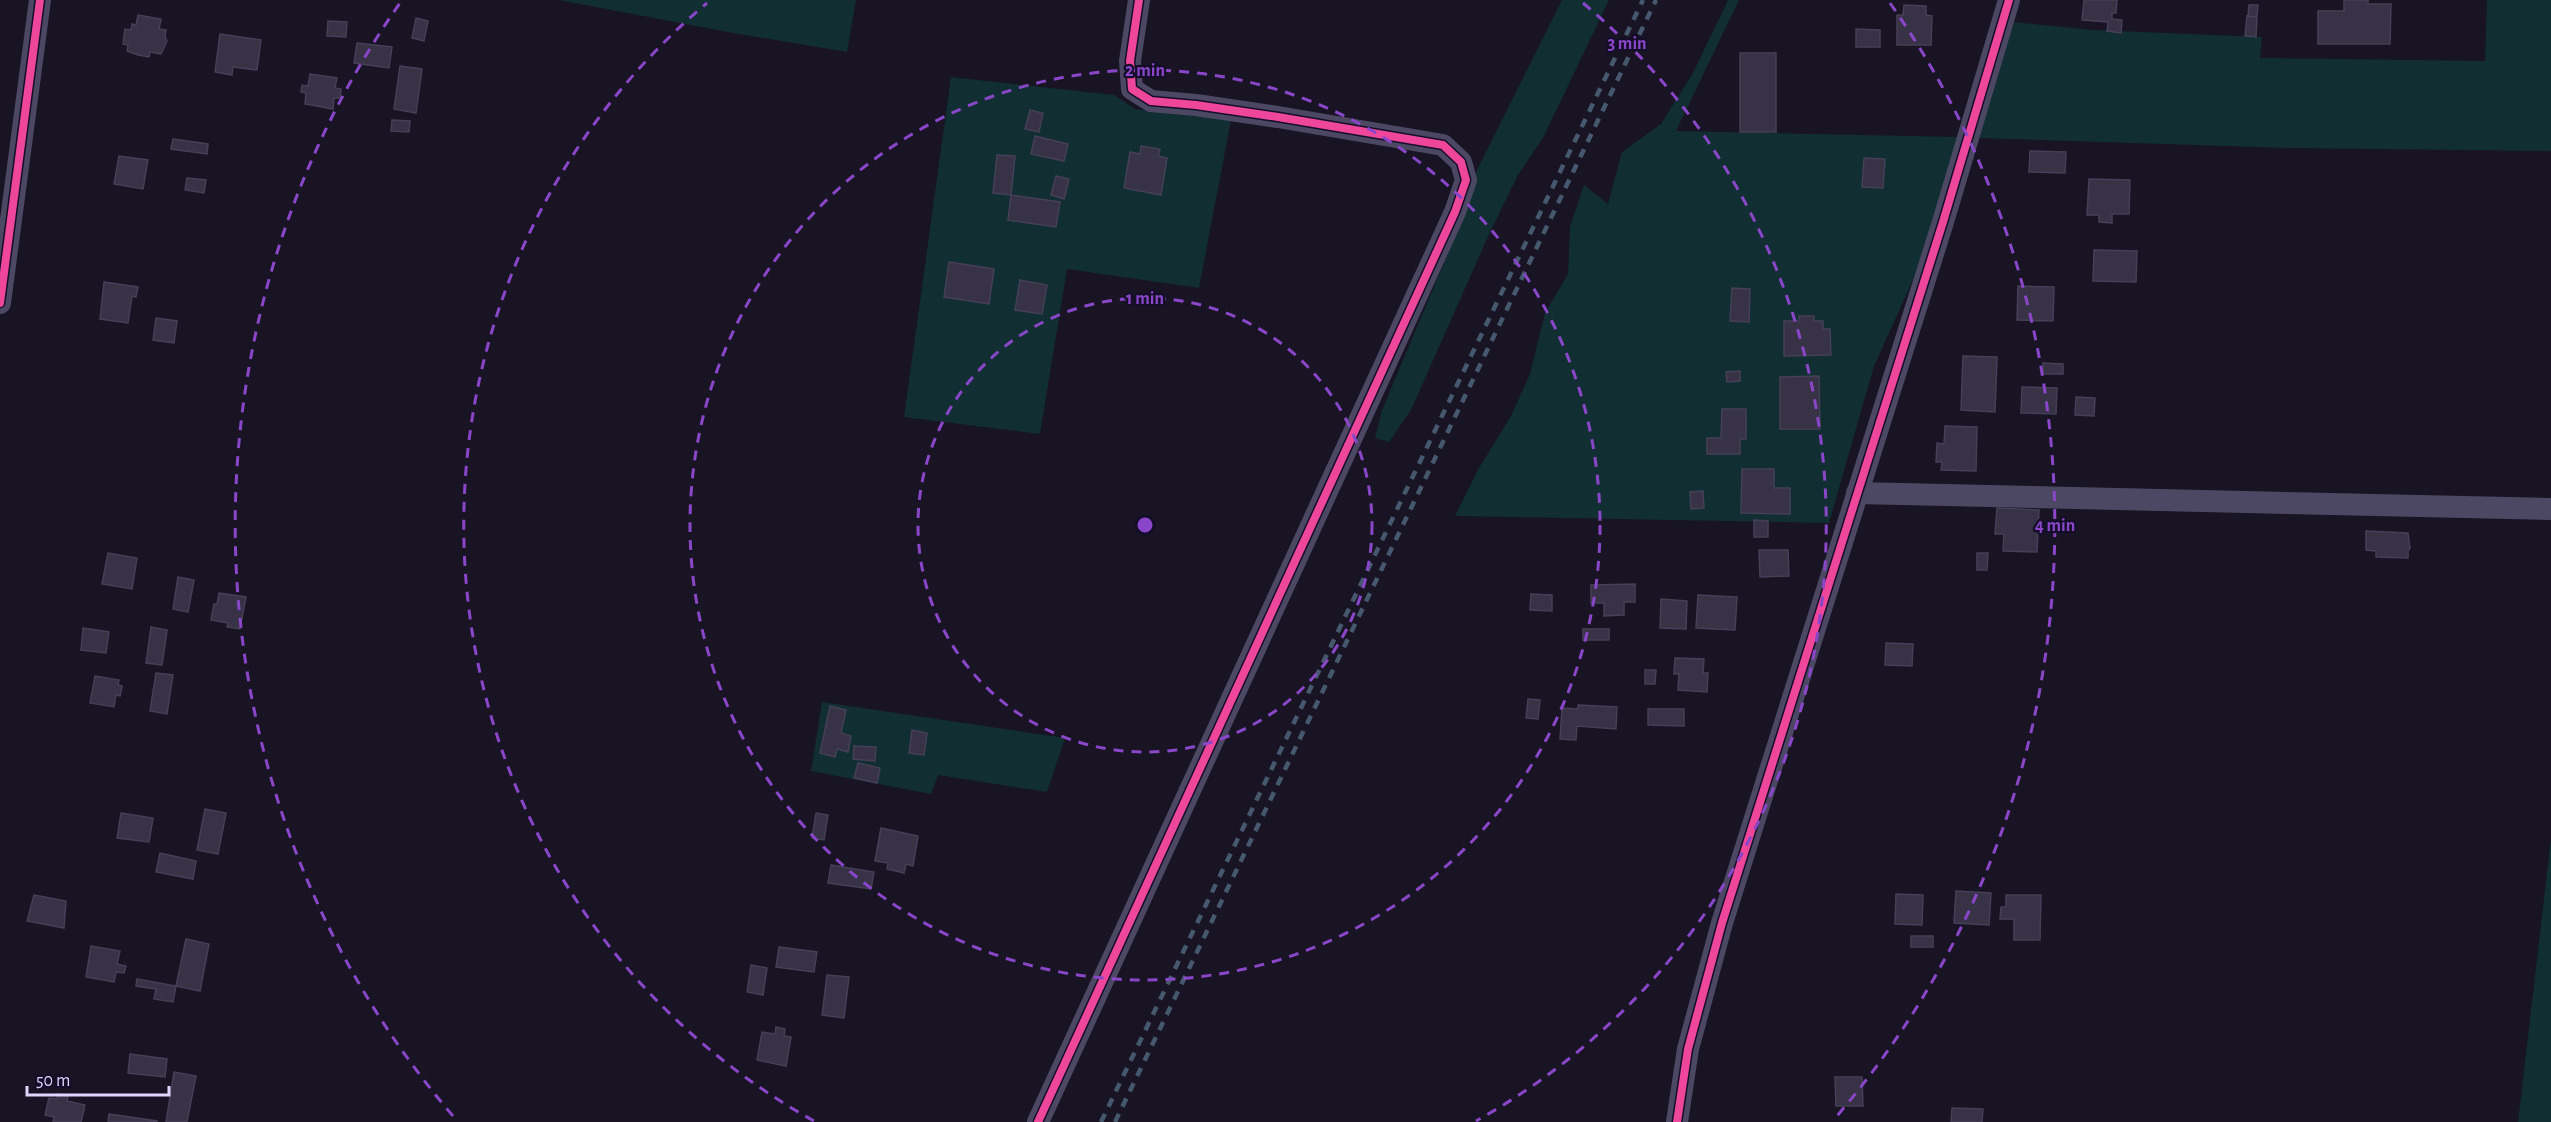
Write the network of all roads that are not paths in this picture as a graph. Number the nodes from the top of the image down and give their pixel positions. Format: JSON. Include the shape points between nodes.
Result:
{"nodes":[{"id":1,"x":40,"y":0,"type":"edge"},
{"id":2,"x":1139,"y":0,"type":"edge"},
{"id":3,"x":2009,"y":0,"type":"edge"},
{"id":4,"x":0,"y":303,"type":"edge"},
{"id":5,"x":1857,"y":493,"type":"junction"},
{"id":6,"x":2551,"y":509,"type":"edge"},
{"id":7,"x":1038,"y":1122,"type":"edge"},
{"id":8,"x":1677,"y":1122,"type":"edge"}],
"edges":[{"from":1,"to":4,"type":"street"},
{"from":2,"to":7,"type":"street","via":[[1130,61],[1132,89],[1151,101],[1278,117],[1443,145],[1461,162],[1466,180],[1451,221]]},
{"from":3,"to":5,"type":"street"},
{"from":5,"to":6,"type":"street"},
{"from":5,"to":8,"type":"street","via":[[1702,994],[1683,1074]]}]}
